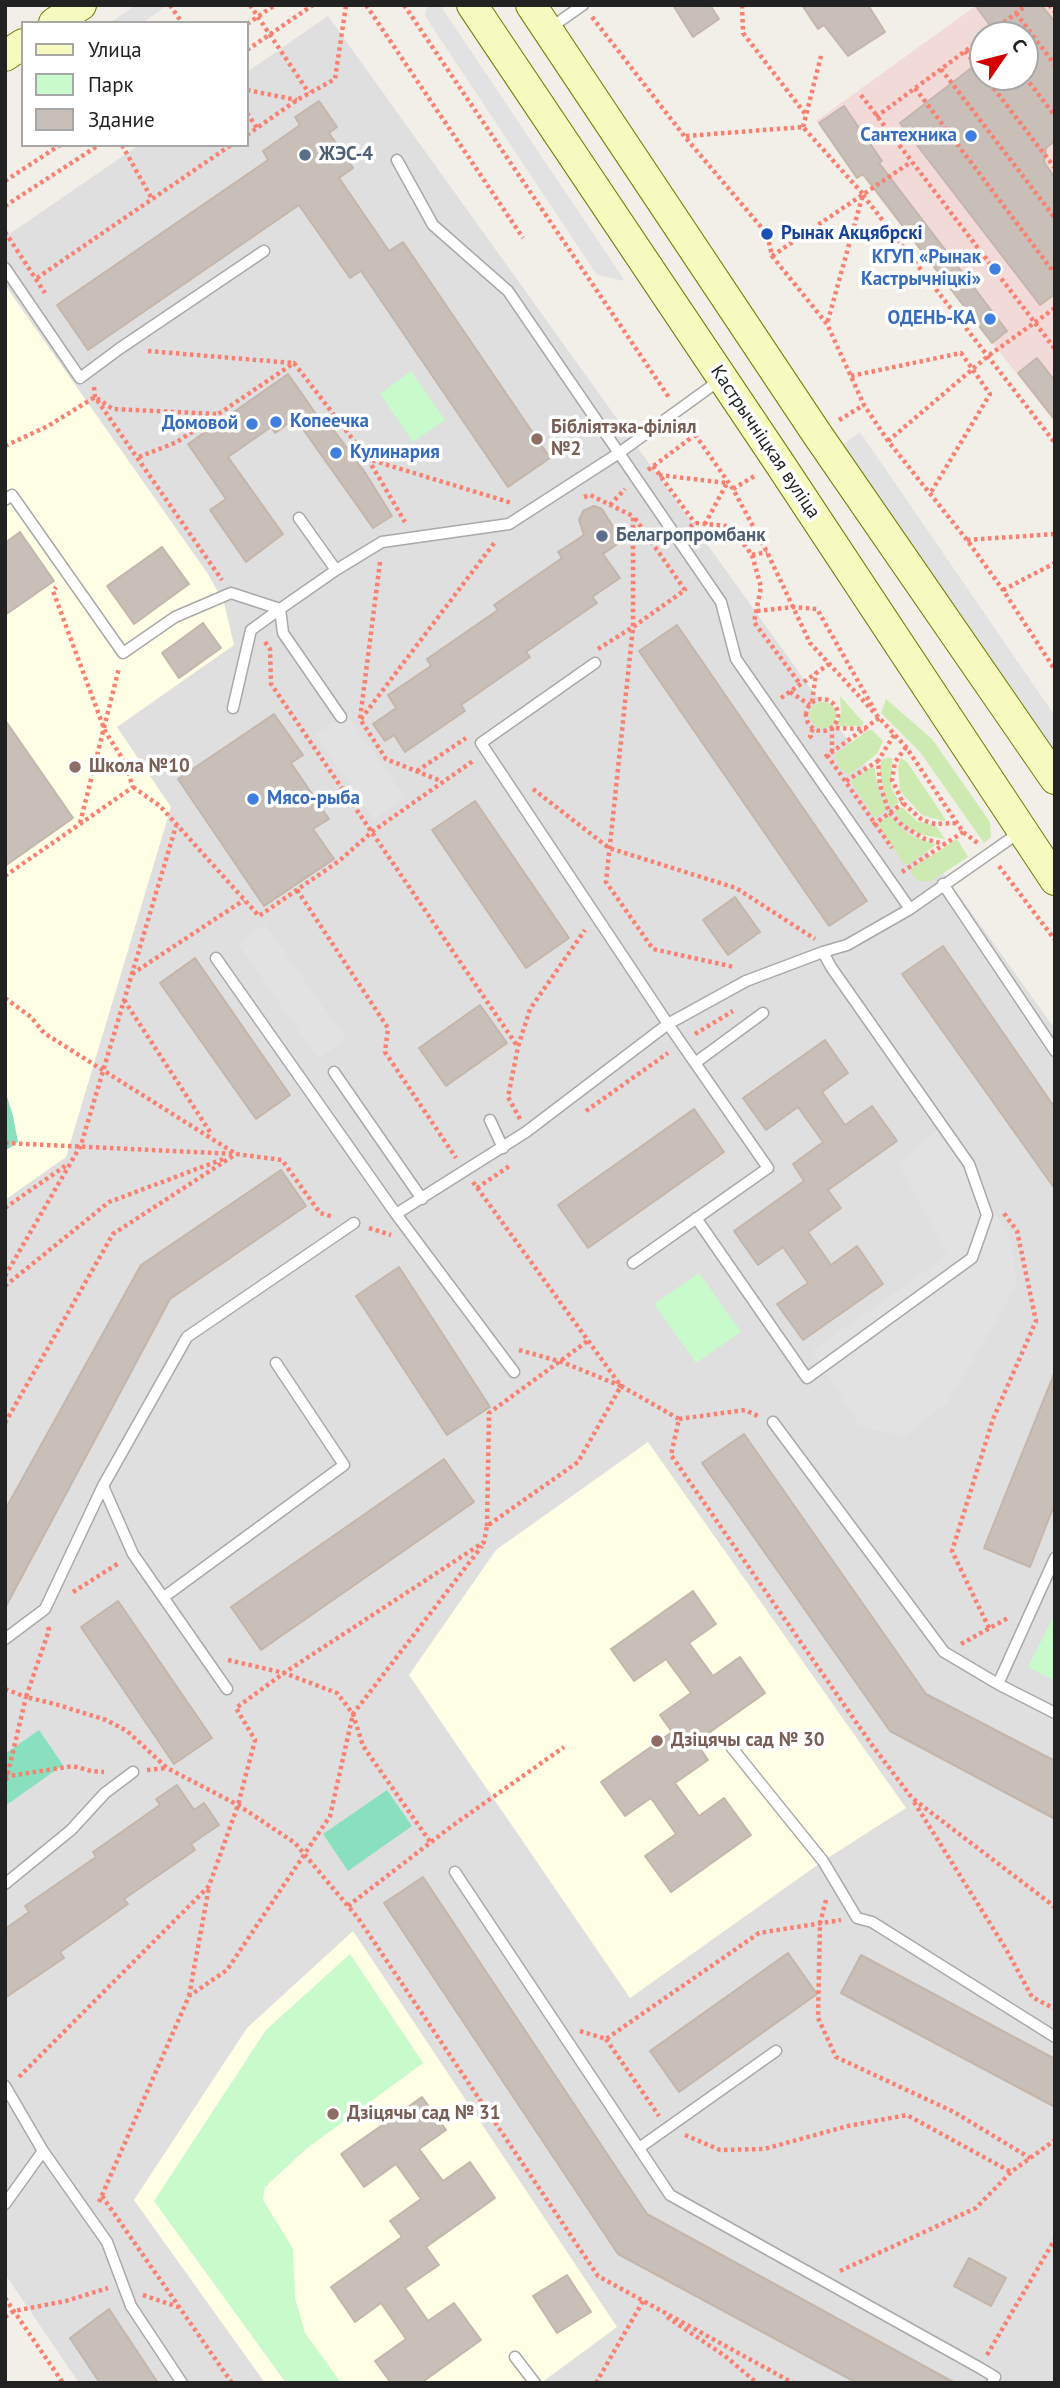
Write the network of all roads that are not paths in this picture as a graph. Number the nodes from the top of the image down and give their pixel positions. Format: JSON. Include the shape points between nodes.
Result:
{"nodes":[{"id":1,"x":80,"y":5,"type":"edge"},
{"id":2,"x":472,"y":5,"type":"edge"},
{"id":3,"x":531,"y":5,"type":"edge"},
{"id":4,"x":583,"y":5,"type":"edge"},
{"id":5,"x":57,"y":21,"type":"edge"},
{"id":6,"x":548,"y":30,"type":"junction"},
{"id":7,"x":21,"y":45,"type":"edge"},
{"id":8,"x":5,"y":56,"type":"edge"},
{"id":9,"x":397,"y":160,"type":"dead end"},
{"id":10,"x":264,"y":251,"type":"dead end"},
{"id":11,"x":5,"y":268,"type":"edge"},
{"id":12,"x":722,"y":379,"type":"junction"},
{"id":13,"x":619,"y":453,"type":"junction"},
{"id":14,"x":5,"y":499,"type":"edge"},
{"id":15,"x":299,"y":518,"type":"dead end"},
{"id":16,"x":336,"y":570,"type":"junction"},
{"id":17,"x":280,"y":609,"type":"junction"},
{"id":18,"x":595,"y":663,"type":"road end"},
{"id":19,"x":233,"y":708,"type":"dead end"},
{"id":20,"x":341,"y":717,"type":"dead end"},
{"id":21,"x":1055,"y":779,"type":"edge"},
{"id":22,"x":1022,"y":831,"type":"junction"},
{"id":23,"x":1055,"y":880,"type":"edge"},
{"id":24,"x":943,"y":884,"type":"junction"},
{"id":25,"x":910,"y":909,"type":"junction"},
{"id":26,"x":822,"y":952,"type":"junction"},
{"id":27,"x":216,"y":958,"type":"dead end"},
{"id":28,"x":763,"y":1013,"type":"dead end"},
{"id":29,"x":668,"y":1024,"type":"junction"},
{"id":30,"x":1055,"y":1051,"type":"edge"},
{"id":31,"x":695,"y":1063,"type":"junction"},
{"id":32,"x":334,"y":1072,"type":"dead end"},
{"id":33,"x":490,"y":1121,"type":"dead end"},
{"id":34,"x":503,"y":1148,"type":"junction"},
{"id":35,"x":422,"y":1199,"type":"junction"},
{"id":36,"x":396,"y":1214,"type":"junction"},
{"id":37,"x":696,"y":1218,"type":"junction"},
{"id":38,"x":354,"y":1223,"type":"road end"},
{"id":39,"x":633,"y":1263,"type":"dead end"},
{"id":40,"x":276,"y":1363,"type":"dead end"},
{"id":41,"x":514,"y":1372,"type":"dead end"},
{"id":42,"x":773,"y":1422,"type":"road end"},
{"id":43,"x":103,"y":1486,"type":"junction"},
{"id":44,"x":1055,"y":1558,"type":"edge"},
{"id":45,"x":164,"y":1597,"type":"junction"},
{"id":46,"x":5,"y":1639,"type":"edge"},
{"id":47,"x":998,"y":1684,"type":"junction"},
{"id":48,"x":227,"y":1689,"type":"dead end"},
{"id":49,"x":1055,"y":1713,"type":"edge"},
{"id":50,"x":728,"y":1743,"type":"dead end"},
{"id":51,"x":133,"y":1772,"type":"road end"},
{"id":52,"x":455,"y":1872,"type":"dead end"},
{"id":53,"x":5,"y":1884,"type":"edge"},
{"id":54,"x":1055,"y":2038,"type":"edge"},
{"id":55,"x":776,"y":2051,"type":"dead end"},
{"id":56,"x":6,"y":2087,"type":"edge"},
{"id":57,"x":639,"y":2148,"type":"junction"},
{"id":58,"x":43,"y":2151,"type":"junction"},
{"id":59,"x":5,"y":2204,"type":"edge"},
{"id":60,"x":515,"y":2357,"type":"dead end"},
{"id":61,"x":182,"y":2383,"type":"edge"},
{"id":62,"x":535,"y":2383,"type":"edge"},
{"id":63,"x":992,"y":2383,"type":"edge"}],
"edges":[{"from":1,"to":5,"type":"main road"},
{"from":2,"to":12,"type":"main road","name":"Кастрычніцкая вуліца"},
{"from":3,"to":6,"type":"main road"},
{"from":4,"to":6,"type":"lane"},
{"from":6,"to":21,"type":"main road","via":[[817,434]]},
{"from":7,"to":8,"type":"main road"},
{"from":9,"to":13,"type":"lane","via":[[433,225],[508,291]]},
{"from":10,"to":11,"type":"lane","via":[[80,378]]},
{"from":12,"to":13,"type":"lane"},
{"from":12,"to":22,"type":"main road","name":"Кастрычніцкая вуліца"},
{"from":13,"to":16,"type":"lane","via":[[509,524],[382,542]]},
{"from":13,"to":25,"type":"lane","via":[[721,602],[736,659]]},
{"from":14,"to":17,"type":"lane","via":[[12,495],[123,653],[175,617],[231,593]]},
{"from":15,"to":16,"type":"lane"},
{"from":16,"to":17,"type":"lane"},
{"from":17,"to":19,"type":"lane","via":[[251,630]]},
{"from":17,"to":20,"type":"lane","via":[[283,633]]},
{"from":18,"to":29,"type":"lane","via":[[481,743]]},
{"from":22,"to":23,"type":"main road","name":"Кастрычніцкая вуліца"},
{"from":22,"to":24,"type":"lane"},
{"from":24,"to":25,"type":"lane"},
{"from":24,"to":30,"type":"lane"},
{"from":25,"to":26,"type":"lane","via":[[847,946]]},
{"from":26,"to":29,"type":"lane","via":[[746,981]]},
{"from":26,"to":37,"type":"lane","via":[[969,1164],[987,1215],[972,1258],[807,1378]]},
{"from":27,"to":36,"type":"lane"},
{"from":28,"to":31,"type":"lane"},
{"from":29,"to":31,"type":"lane"},
{"from":29,"to":34,"type":"lane"},
{"from":31,"to":37,"type":"lane","via":[[768,1168]]},
{"from":32,"to":35,"type":"lane"},
{"from":33,"to":34,"type":"lane"},
{"from":34,"to":35,"type":"lane"},
{"from":35,"to":36,"type":"lane"},
{"from":36,"to":41,"type":"lane"},
{"from":37,"to":39,"type":"lane"},
{"from":38,"to":43,"type":"lane","via":[[187,1337]]},
{"from":40,"to":45,"type":"lane","via":[[344,1465]]},
{"from":42,"to":47,"type":"lane","via":[[944,1652]]},
{"from":43,"to":45,"type":"lane","via":[[134,1554]]},
{"from":43,"to":46,"type":"lane","via":[[45,1609]]},
{"from":44,"to":47,"type":"lane"},
{"from":45,"to":48,"type":"lane"},
{"from":47,"to":49,"type":"lane"},
{"from":50,"to":54,"type":"lane","via":[[823,1861],[857,1918],[872,1922]]},
{"from":51,"to":53,"type":"lane"},
{"from":52,"to":57,"type":"lane"},
{"from":55,"to":57,"type":"lane"},
{"from":56,"to":58,"type":"lane"},
{"from":57,"to":63,"type":"lane","via":[[670,2195],[995,2377]]},
{"from":58,"to":59,"type":"lane"},
{"from":58,"to":61,"type":"lane","via":[[107,2242],[131,2306]]},
{"from":60,"to":62,"type":"lane"}]}
